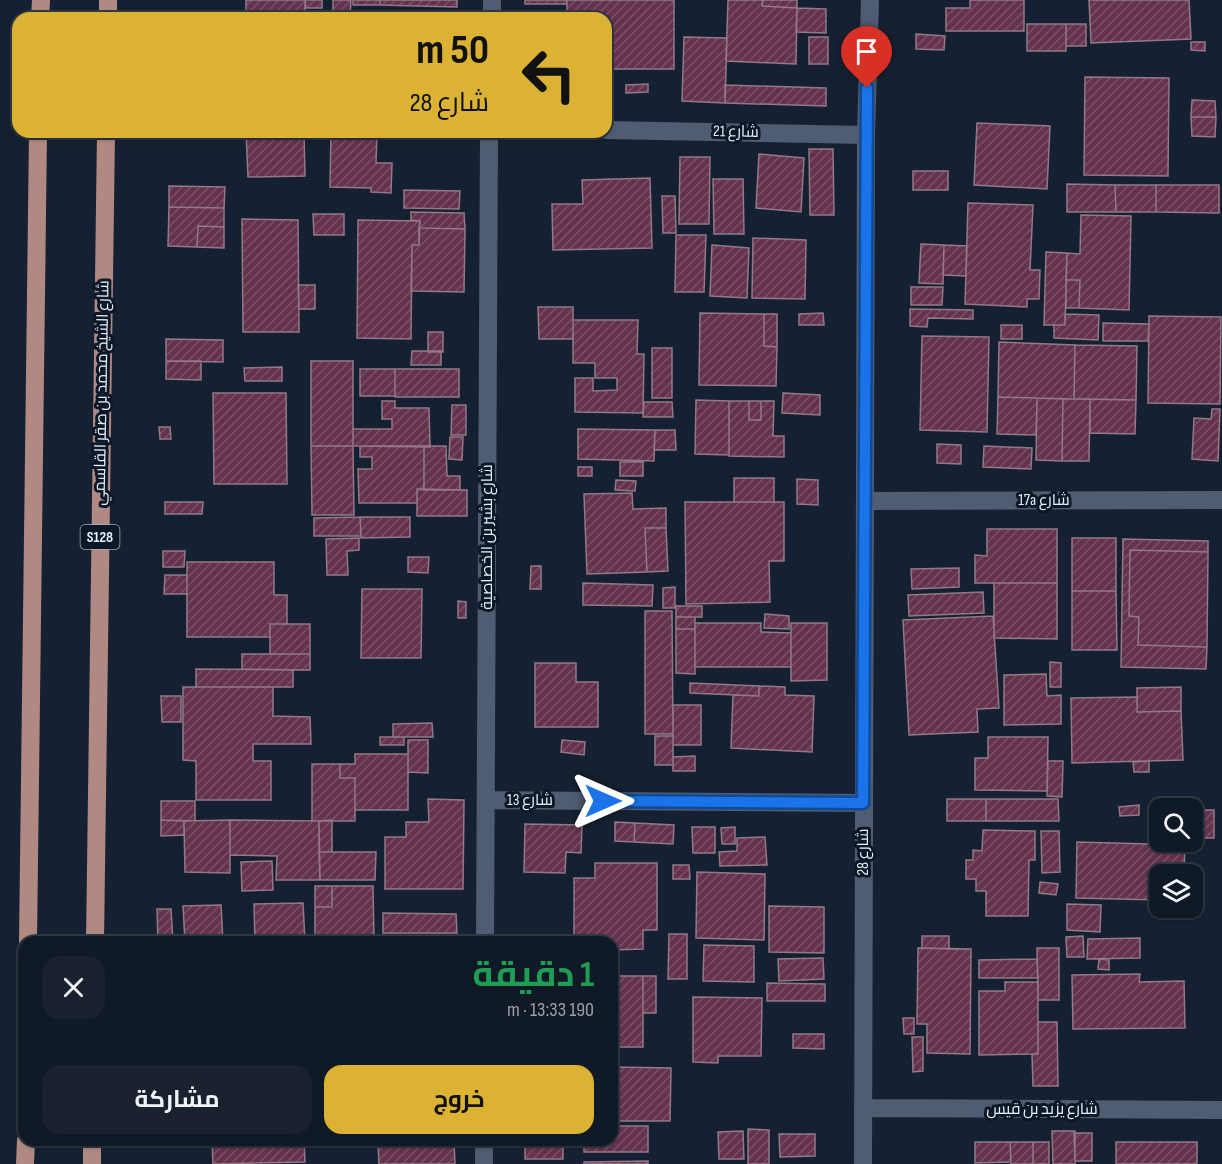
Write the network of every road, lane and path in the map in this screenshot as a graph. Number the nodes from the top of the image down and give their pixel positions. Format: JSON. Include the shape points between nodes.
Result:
{"nodes":[{"id":1,"x":870,"y":0,"type":"edge"},
{"id":2,"x":612,"y":129,"type":"edge"},
{"id":3,"x":866,"y":135,"type":"junction"},
{"id":4,"x":38,"y":138,"type":"edge"},
{"id":5,"x":106,"y":138,"type":"edge"},
{"id":6,"x":489,"y":138,"type":"edge"},
{"id":7,"x":1222,"y":500,"type":"edge"},
{"id":8,"x":865,"y":501,"type":"junction"},
{"id":9,"x":486,"y":800,"type":"junction"},
{"id":10,"x":863,"y":803,"type":"junction"},
{"id":11,"x":28,"y":936,"type":"edge"},
{"id":12,"x":94,"y":936,"type":"edge"},
{"id":13,"x":485,"y":936,"type":"edge"},
{"id":14,"x":863,"y":1108,"type":"junction"},
{"id":15,"x":1222,"y":1110,"type":"edge"},
{"id":16,"x":26,"y":1146,"type":"edge"},
{"id":17,"x":92,"y":1146,"type":"edge"},
{"id":18,"x":484,"y":1146,"type":"edge"},
{"id":19,"x":26,"y":1164,"type":"edge"},
{"id":20,"x":92,"y":1164,"type":"edge"},
{"id":21,"x":484,"y":1164,"type":"edge"},
{"id":22,"x":862,"y":1164,"type":"edge"}],
"edges":[{"from":1,"to":3,"type":"street","name":"شارع 28"},
{"from":2,"to":3,"type":"street","name":"شارع 21"},
{"from":3,"to":8,"type":"street","name":"شارع 28"},
{"from":4,"to":11,"type":"main road"},
{"from":5,"to":12,"type":"main road","name":"شارع الشيخ محمد بن صقر القاسمي","number":"S128"},
{"from":6,"to":9,"type":"street","name":"شارع بشير بن الخصاصية"},
{"from":7,"to":8,"type":"street","name":"17a شارع"},
{"from":8,"to":10,"type":"street","name":"شارع 28"},
{"from":9,"to":10,"type":"street","name":"شارع 13"},
{"from":9,"to":13,"type":"street","name":"شارع بشير بن الخصاصية"},
{"from":10,"to":14,"type":"street","name":"شارع 28"},
{"from":14,"to":15,"type":"street","name":"شارع يزيد بن قيس"},
{"from":14,"to":22,"type":"street","name":"شارع 28"},
{"from":16,"to":19,"type":"main road"},
{"from":17,"to":20,"type":"main road"},
{"from":18,"to":21,"type":"street"}]}
